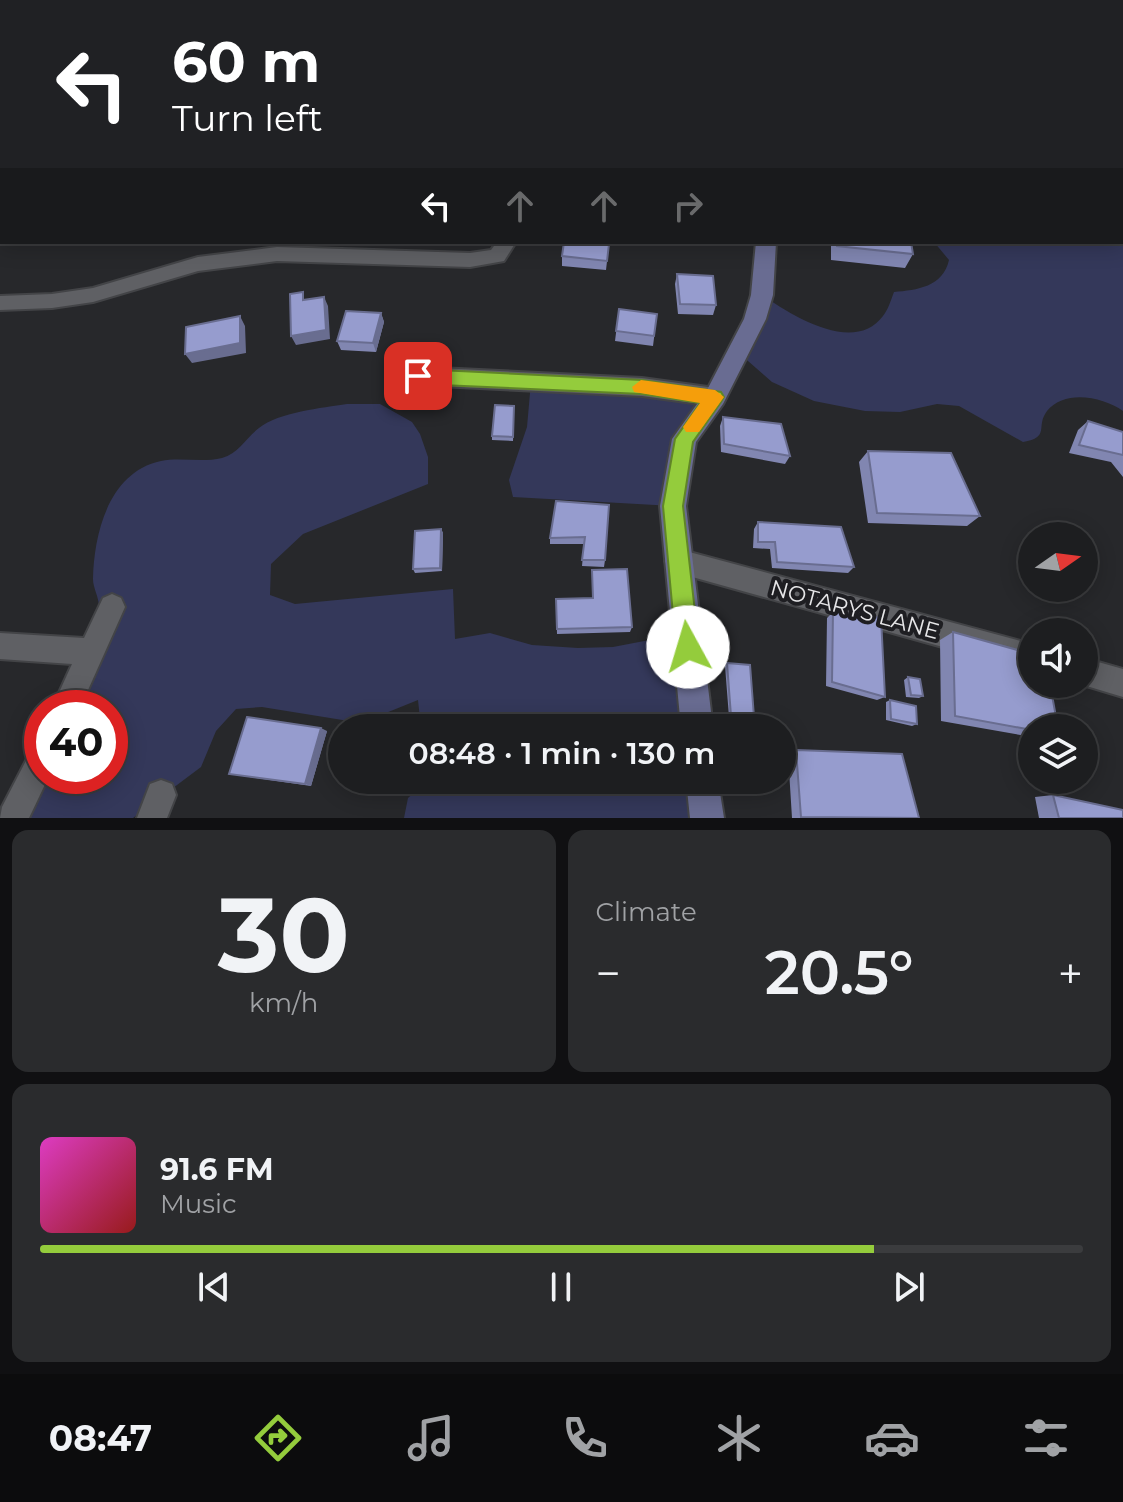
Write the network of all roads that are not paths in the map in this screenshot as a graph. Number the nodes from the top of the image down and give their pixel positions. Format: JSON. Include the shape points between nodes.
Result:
{"nodes":[{"id":1,"x":506,"y":244,"type":"edge"},
{"id":2,"x":766,"y":244,"type":"edge"},
{"id":3,"x":0,"y":303,"type":"edge"},
{"id":4,"x":418,"y":376,"type":"edge"},
{"id":5,"x":715,"y":397,"type":"junction"},
{"id":6,"x":678,"y":561,"type":"junction"},
{"id":7,"x":112,"y":607,"type":"dead end"},
{"id":8,"x":0,"y":646,"type":"edge"},
{"id":9,"x":91,"y":652,"type":"junction"},
{"id":10,"x":1018,"y":654,"type":"edge"},
{"id":11,"x":1098,"y":676,"type":"edge"},
{"id":12,"x":1123,"y":683,"type":"edge"},
{"id":13,"x":74,"y":690,"type":"edge"},
{"id":14,"x":695,"y":714,"type":"edge"},
{"id":15,"x":25,"y":794,"type":"edge"},
{"id":16,"x":704,"y":794,"type":"edge"},
{"id":17,"x":13,"y":818,"type":"edge"},
{"id":18,"x":707,"y":818,"type":"edge"}],
"edges":[{"from":1,"to":3,"type":"street","via":[[497,256],[470,260],[277,254],[198,264],[93,295]]},
{"from":2,"to":5,"type":"street","via":[[755,319]]},
{"from":4,"to":5,"type":"street","via":[[642,387]]},
{"from":5,"to":6,"type":"street","via":[[684,439],[673,506]]},
{"from":6,"to":10,"type":"street","name":"NOTARYS LANE"},
{"from":6,"to":14,"type":"street"},
{"from":7,"to":9,"type":"street"},
{"from":8,"to":9,"type":"street"},
{"from":9,"to":13,"type":"street"},
{"from":11,"to":12,"type":"street"},
{"from":15,"to":17,"type":"street"},
{"from":16,"to":18,"type":"street"}]}
